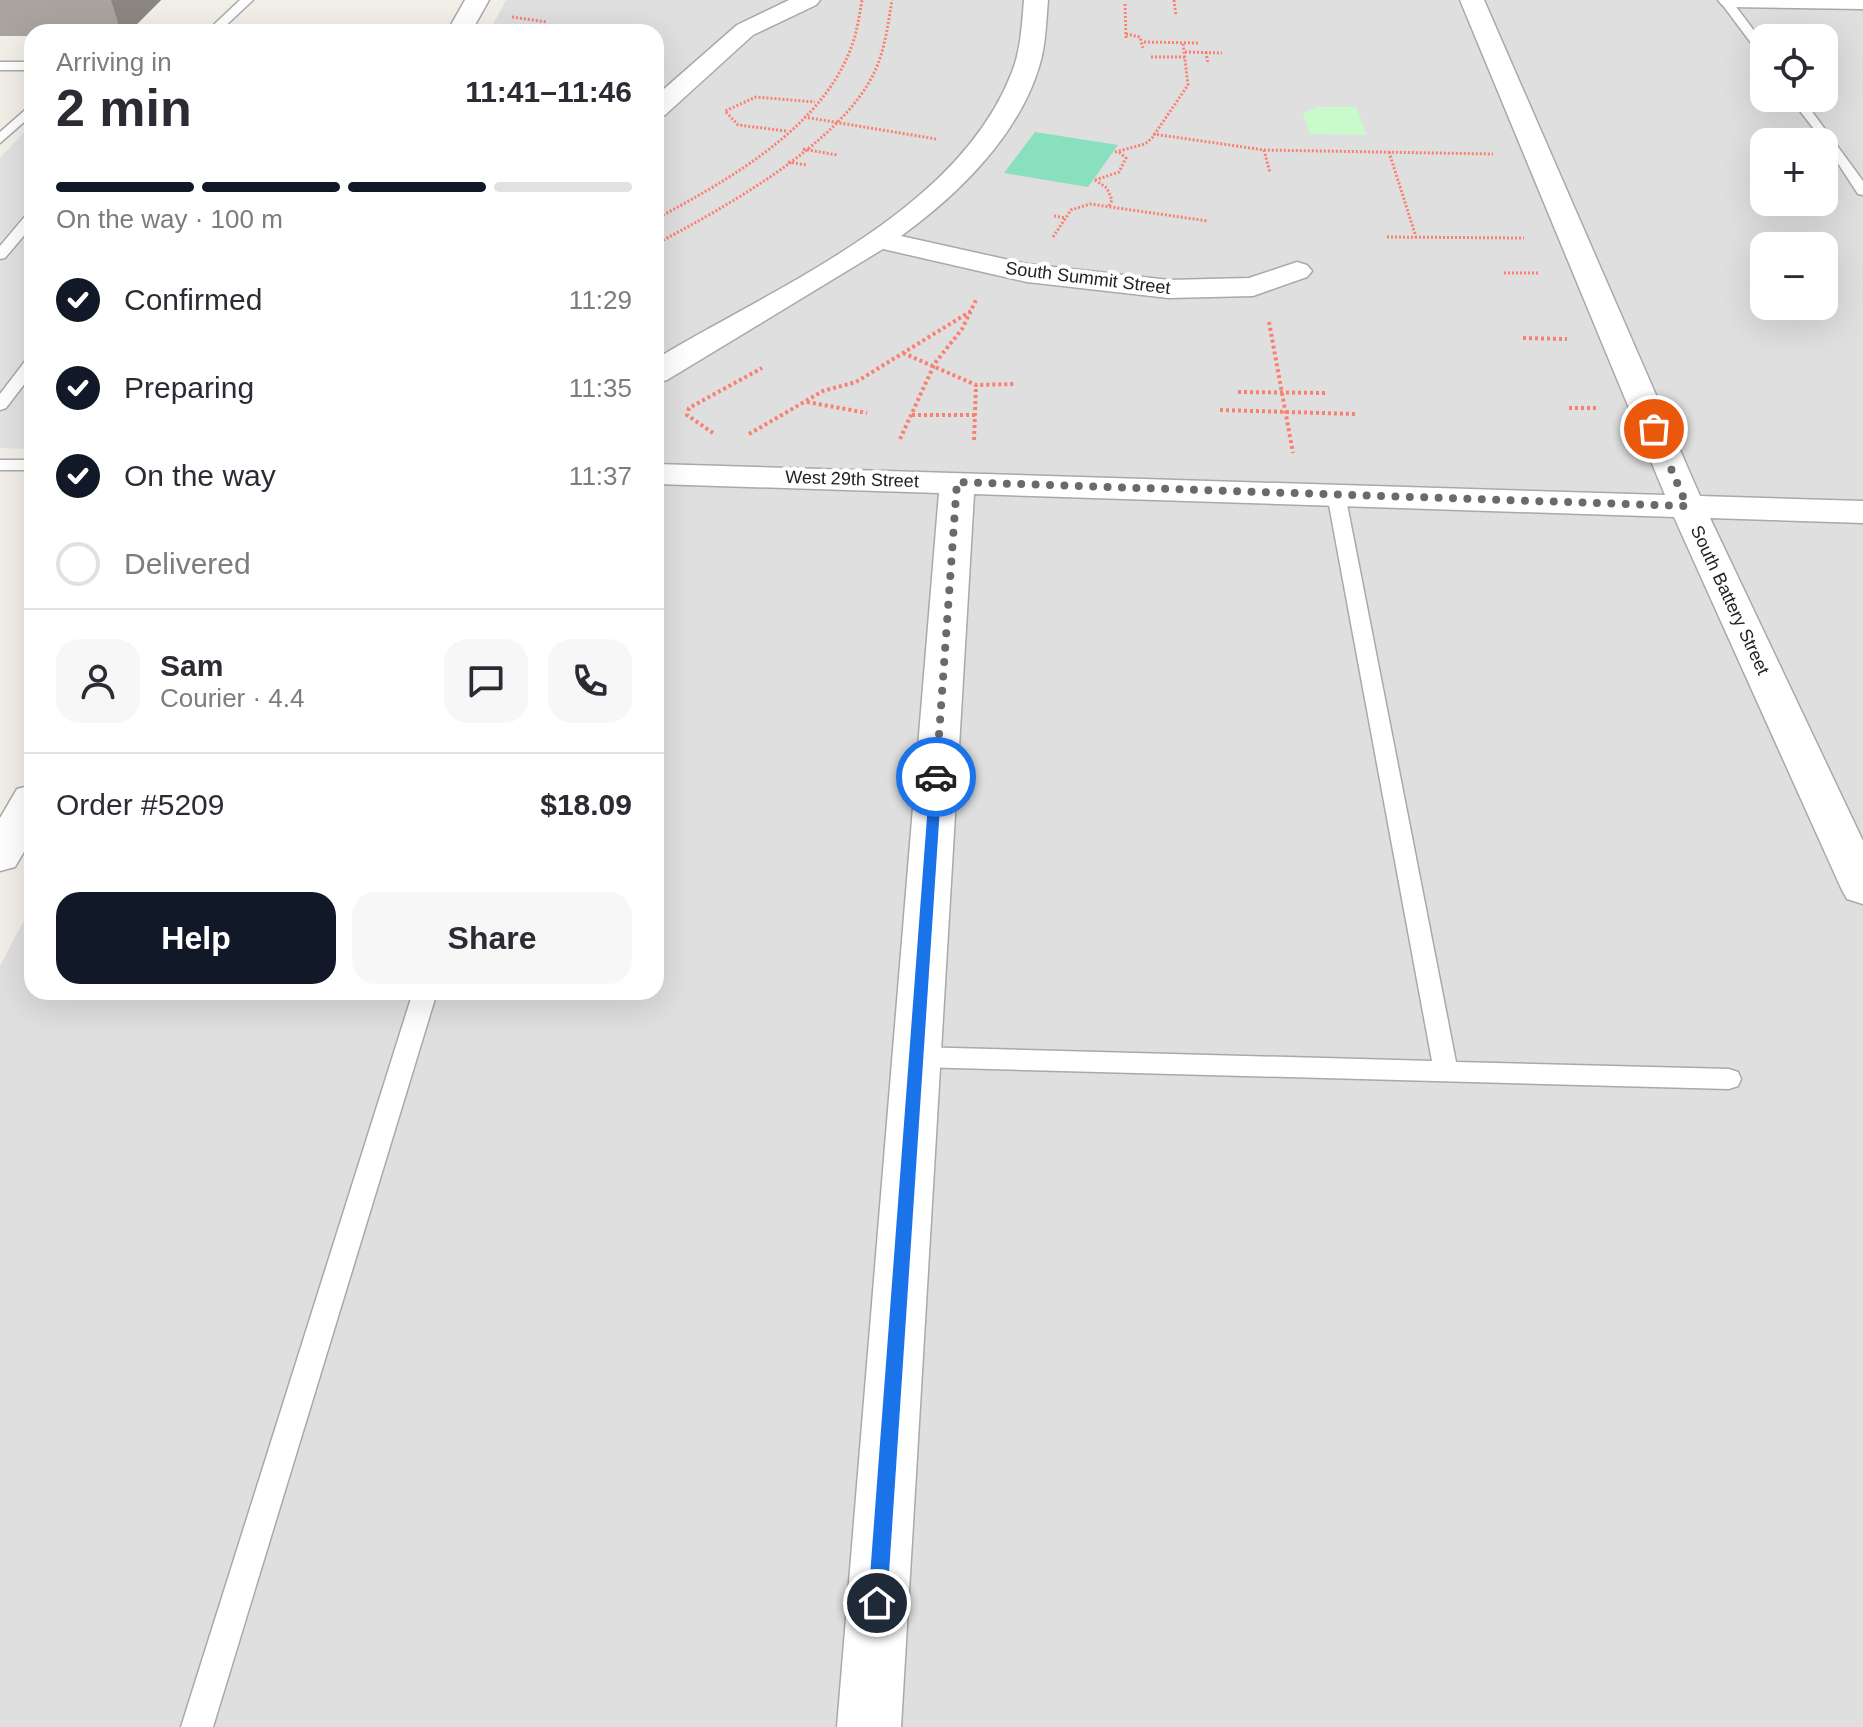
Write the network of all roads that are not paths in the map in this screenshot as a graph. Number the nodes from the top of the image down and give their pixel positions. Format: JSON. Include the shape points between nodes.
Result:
{"nodes":[{"id":1,"x":247,"y":0,"type":"edge"},
{"id":2,"x":477,"y":0,"type":"edge"},
{"id":3,"x":808,"y":0,"type":"edge"},
{"id":4,"x":1036,"y":0,"type":"edge"},
{"id":5,"x":1472,"y":0,"type":"edge"},
{"id":6,"x":1727,"y":0,"type":"edge"},
{"id":7,"x":1863,"y":2,"type":"edge"},
{"id":8,"x":221,"y":24,"type":"edge"},
{"id":9,"x":464,"y":24,"type":"edge"},
{"id":10,"x":1750,"y":32,"type":"edge"},
{"id":11,"x":0,"y":66,"type":"edge"},
{"id":12,"x":24,"y":66,"type":"edge"},
{"id":13,"x":664,"y":103,"type":"edge"},
{"id":14,"x":1806,"y":112,"type":"edge"},
{"id":15,"x":24,"y":116,"type":"edge"},
{"id":16,"x":0,"y":139,"type":"edge"},
{"id":17,"x":1863,"y":191,"type":"edge"},
{"id":18,"x":24,"y":226,"type":"edge"},
{"id":19,"x":878,"y":239,"type":"junction"},
{"id":20,"x":0,"y":255,"type":"edge"},
{"id":21,"x":1297,"y":271,"type":"dead end"},
{"id":22,"x":664,"y":368,"type":"edge"},
{"id":23,"x":24,"y":374,"type":"edge"},
{"id":24,"x":0,"y":405,"type":"edge"},
{"id":25,"x":965,"y":461,"type":"junction"},
{"id":26,"x":0,"y":465,"type":"edge"},
{"id":27,"x":24,"y":465,"type":"edge"},
{"id":28,"x":664,"y":474,"type":"edge"},
{"id":29,"x":1319,"y":494,"type":"junction"},
{"id":30,"x":1687,"y":506,"type":"junction"},
{"id":31,"x":1863,"y":512,"type":"edge"},
{"id":32,"x":24,"y":813,"type":"edge"},
{"id":33,"x":0,"y":856,"type":"edge"},
{"id":34,"x":1863,"y":888,"type":"edge"},
{"id":35,"x":423,"y":1000,"type":"edge"},
{"id":36,"x":916,"y":1057,"type":"junction"},
{"id":37,"x":1446,"y":1073,"type":"junction"},
{"id":38,"x":1729,"y":1079,"type":"dead end"},
{"id":39,"x":197,"y":1727,"type":"edge"},
{"id":40,"x":869,"y":1727,"type":"edge"}],
"edges":[{"from":1,"to":8,"type":"lane"},
{"from":2,"to":9,"type":"street"},
{"from":3,"to":13,"type":"street","via":[[745,30]]},
{"from":4,"to":19,"type":"street","via":[[1031,53],[1006,110],[956,175]]},
{"from":5,"to":30,"type":"street","name":"South Battery Street"},
{"from":6,"to":7,"type":"street"},
{"from":6,"to":10,"type":"lane"},
{"from":11,"to":12,"type":"lane"},
{"from":14,"to":17,"type":"lane"},
{"from":15,"to":16,"type":"lane"},
{"from":18,"to":20,"type":"lane"},
{"from":19,"to":21,"type":"street","name":"South Summit Street","via":[[1027,273],[1210,290],[1253,287]]},
{"from":19,"to":22,"type":"street"},
{"from":23,"to":24,"type":"lane"},
{"from":25,"to":28,"type":"street","name":"West 29th Street"},
{"from":25,"to":29,"type":"street","name":"West 29th Street"},
{"from":25,"to":36,"type":"street"},
{"from":26,"to":27,"type":"lane"},
{"from":29,"to":30,"type":"street","name":"West 29th Street"},
{"from":29,"to":37,"type":"lane"},
{"from":30,"to":31,"type":"street","name":"West 29th Street"},
{"from":30,"to":34,"type":"street","name":"South Battery Street"},
{"from":32,"to":33,"type":"street"},
{"from":35,"to":39,"type":"lane"},
{"from":36,"to":37,"type":"lane"},
{"from":36,"to":40,"type":"street"},
{"from":37,"to":38,"type":"lane"}]}
